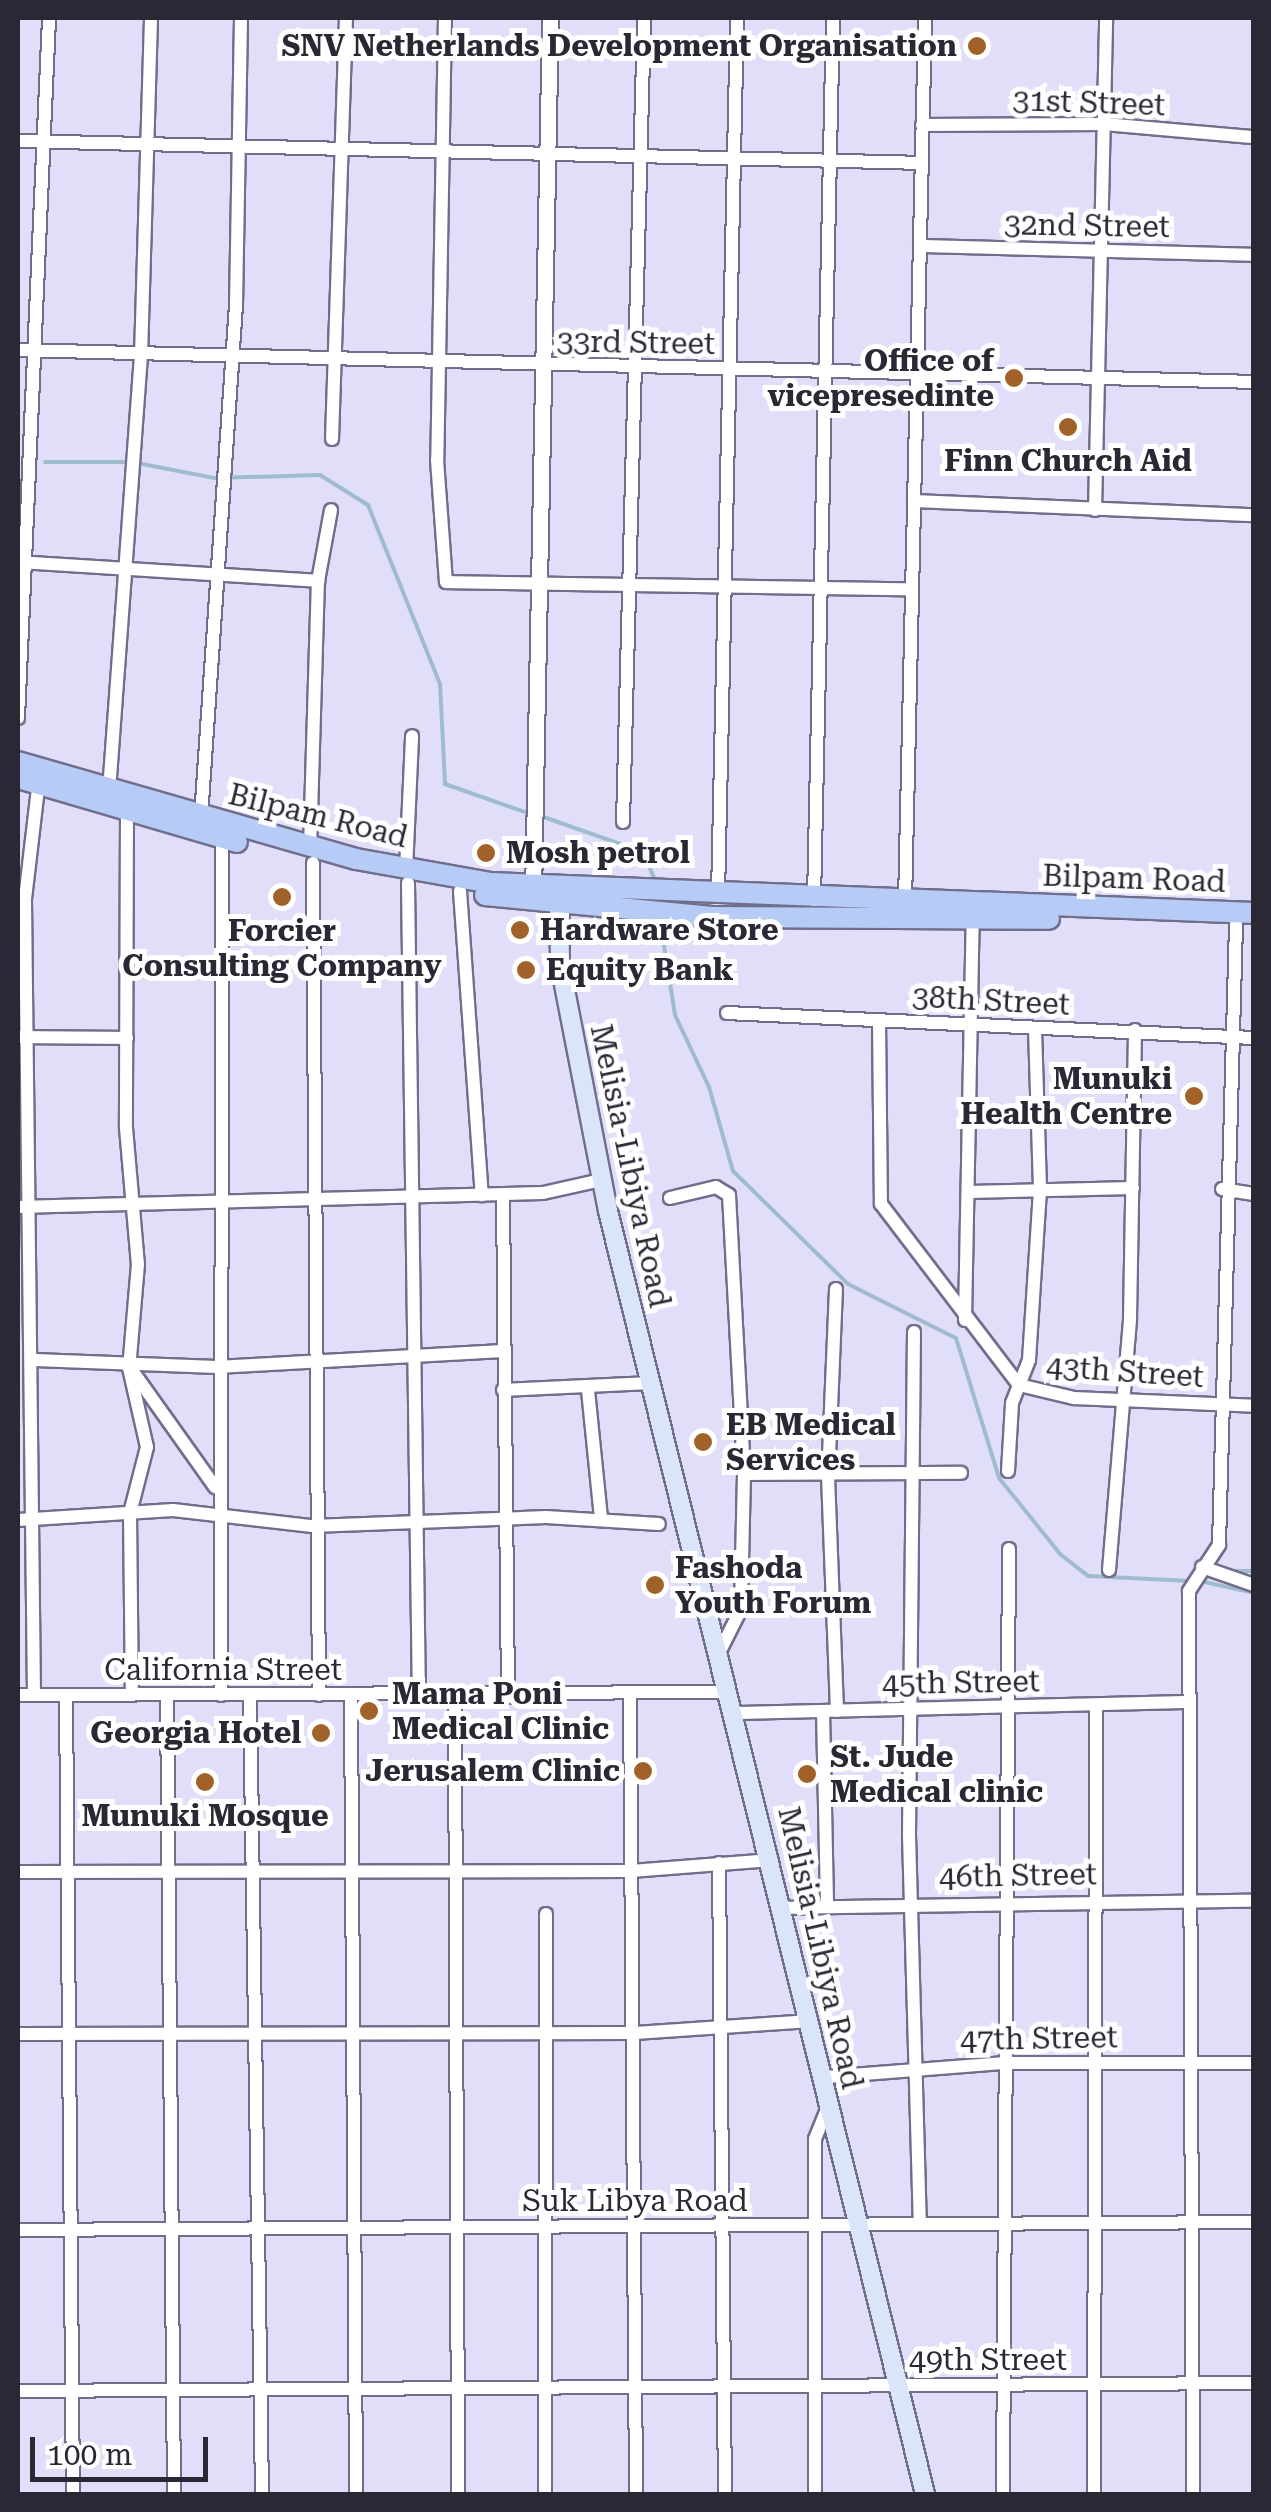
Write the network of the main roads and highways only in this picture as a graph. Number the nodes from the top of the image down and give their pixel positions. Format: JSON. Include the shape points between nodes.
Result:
{"nodes":[{"id":1,"x":18,"y":762,"type":"edge"},
{"id":2,"x":32,"y":778,"type":"edge"},
{"id":3,"x":312,"y":855,"type":"junction"},
{"id":4,"x":407,"y":876,"type":"junction"},
{"id":5,"x":533,"y":896,"type":"junction"},
{"id":6,"x":559,"y":899,"type":"junction"},
{"id":7,"x":714,"y":904,"type":"junction"},
{"id":8,"x":973,"y":909,"type":"junction"},
{"id":9,"x":1248,"y":921,"type":"edge"},
{"id":10,"x":925,"y":2494,"type":"edge"}],
"edges":[{"from":1,"to":2,"type":"main road","name":"Bilpam Road"},
{"from":2,"to":3,"type":"main road","via":[[127,812]]},
{"from":2,"to":3,"type":"main road","name":"Bilpam Road","via":[[109,790]]},
{"from":3,"to":4,"type":"main road","name":"Bilpam Road"},
{"from":4,"to":5,"type":"main road","name":"Bilpam Road"},
{"from":4,"to":5,"type":"main road","via":[[460,891]]},
{"from":5,"to":6,"type":"main road","name":"Bilpam Road"},
{"from":6,"to":7,"type":"main road","name":"Bilpam Road"},
{"from":6,"to":10,"type":"main road","name":"Melisia-Libiya Road","via":[[560,964],[601,1180]]},
{"from":7,"to":8,"type":"main road","name":"Bilpam Road"},
{"from":7,"to":8,"type":"main road","name":"Bilpam Road","via":[[814,900]]},
{"from":8,"to":9,"type":"main road","name":"Bilpam Road"}]}
